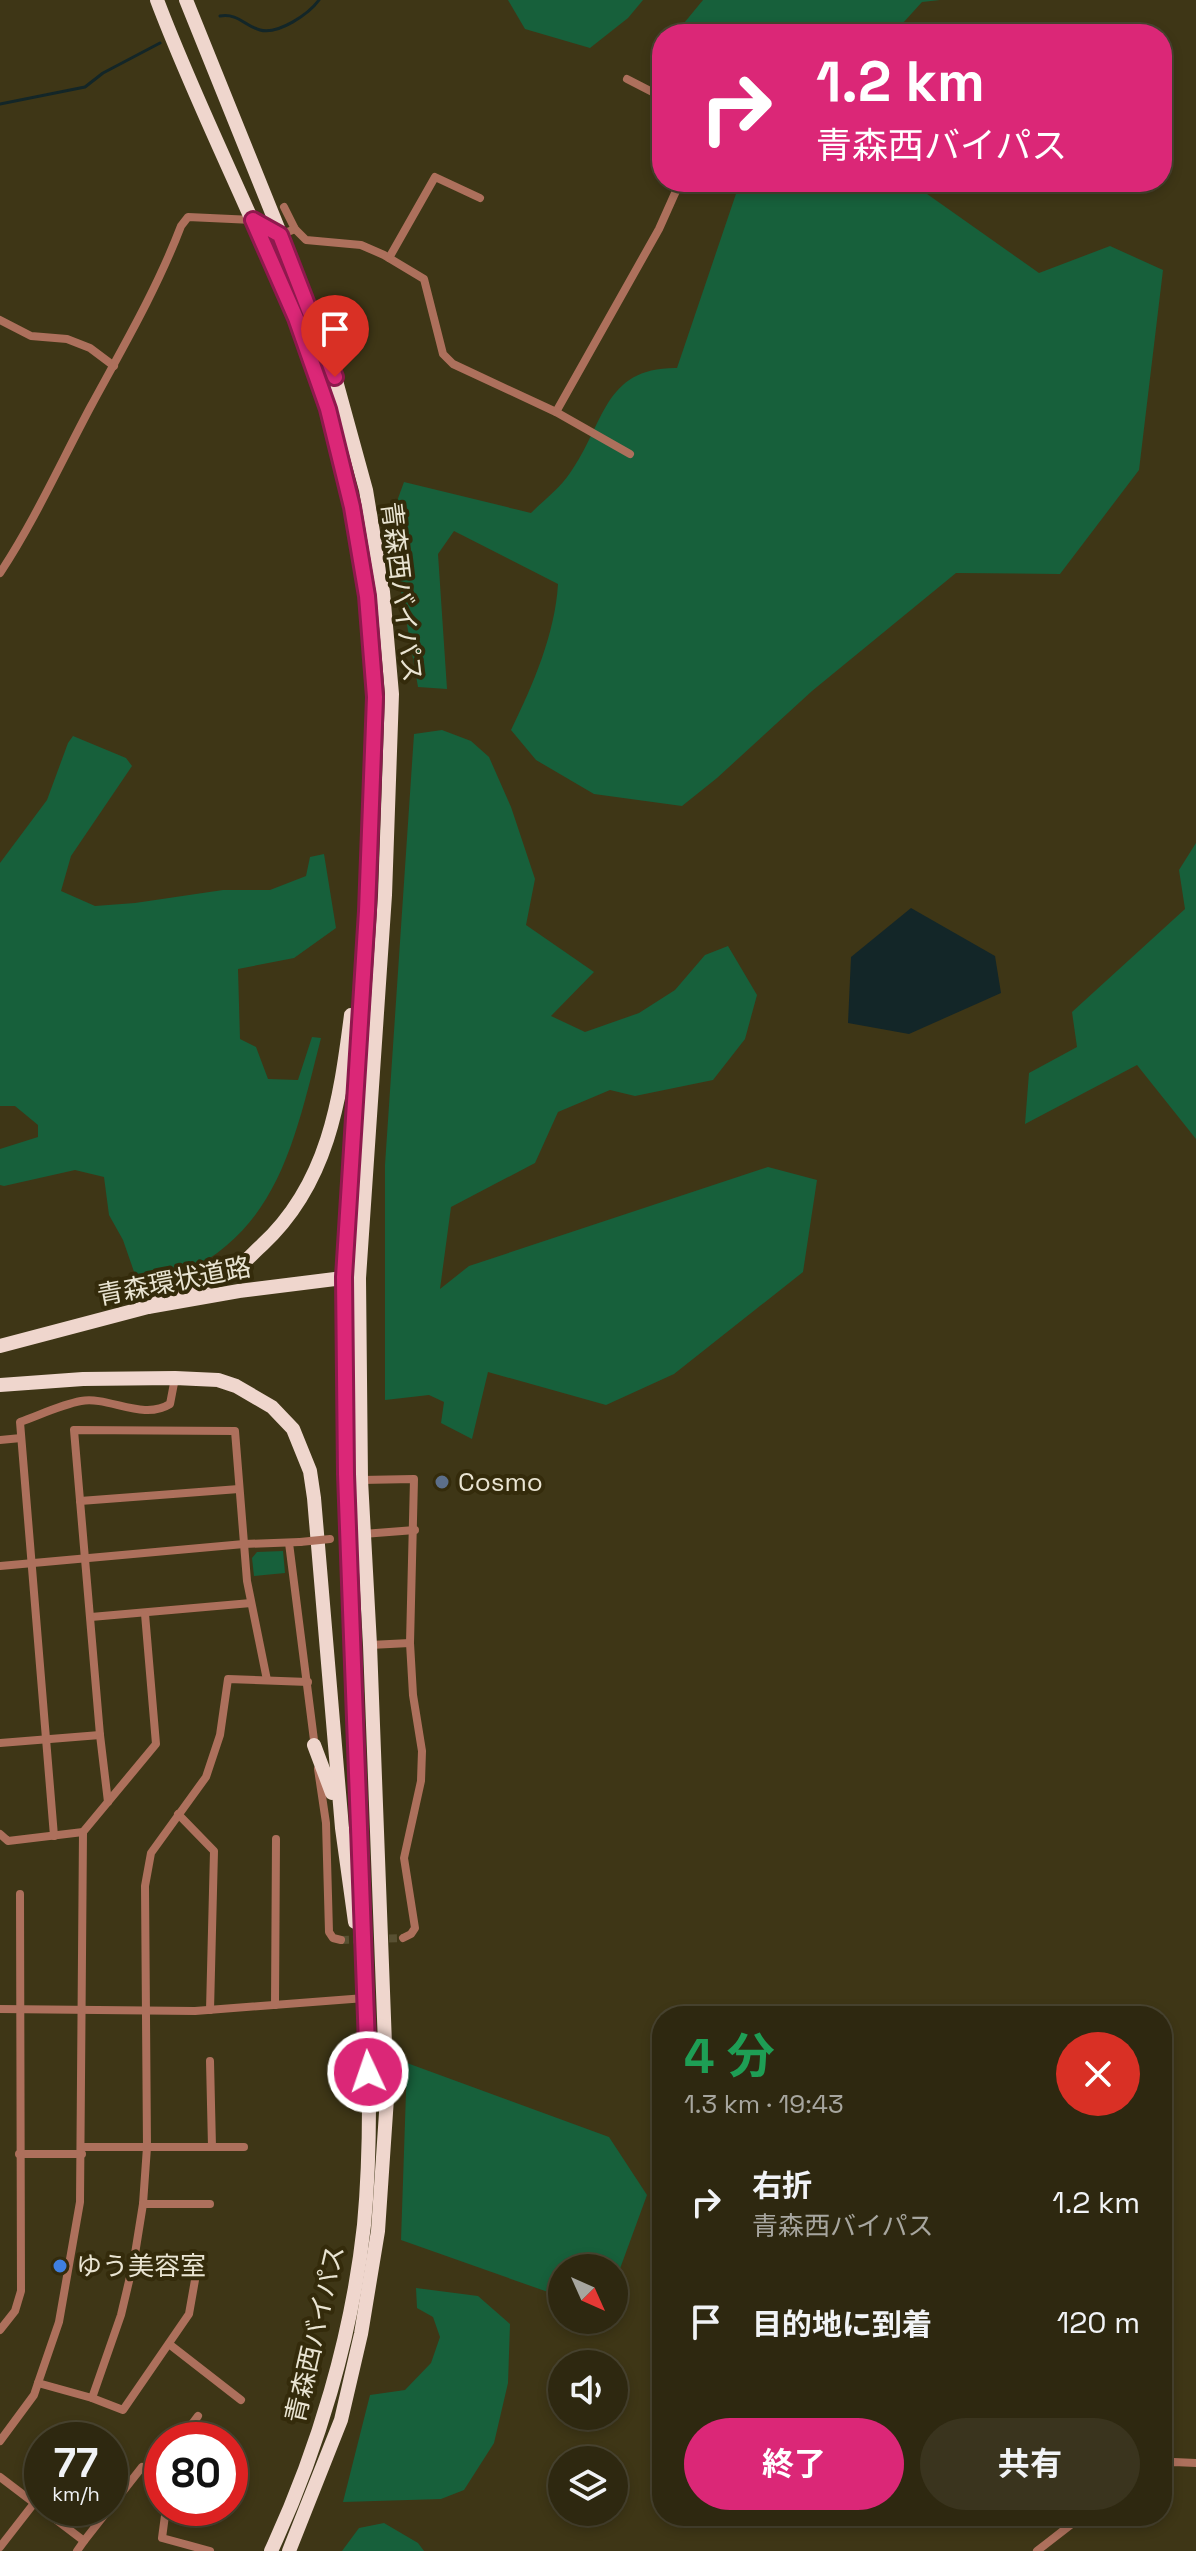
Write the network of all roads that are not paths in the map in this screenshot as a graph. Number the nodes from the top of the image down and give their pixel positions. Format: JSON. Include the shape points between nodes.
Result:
{"nodes":[{"id":1,"x":157,"y":0,"type":"edge"},
{"id":2,"x":186,"y":0,"type":"edge"},
{"id":3,"x":627,"y":79,"type":"dead end"},
{"id":4,"x":652,"y":92,"type":"edge"},
{"id":5,"x":676,"y":192,"type":"edge"},
{"id":6,"x":480,"y":198,"type":"dead end"},
{"id":7,"x":284,"y":207,"type":"dead end"},
{"id":8,"x":253,"y":220,"type":"junction"},
{"id":9,"x":295,"y":229,"type":"junction"},
{"id":10,"x":280,"y":235,"type":"junction"},
{"id":11,"x":389,"y":258,"type":"junction"},
{"id":12,"x":0,"y":320,"type":"edge"},
{"id":13,"x":114,"y":366,"type":"junction"},
{"id":14,"x":556,"y":412,"type":"junction"},
{"id":15,"x":630,"y":454,"type":"dead end"},
{"id":16,"x":0,"y":573,"type":"edge"},
{"id":17,"x":367,"y":911,"type":"junction"},
{"id":18,"x":352,"y":1277,"type":"junction"},
{"id":19,"x":148,"y":1307,"type":"junction"},
{"id":20,"x":0,"y":1346,"type":"edge"},
{"id":21,"x":175,"y":1378,"type":"junction"},
{"id":22,"x":0,"y":1385,"type":"edge"},
{"id":23,"x":21,"y":1438,"type":"junction"},
{"id":24,"x":0,"y":1440,"type":"edge"},
{"id":25,"x":361,"y":1480,"type":"junction"},
{"id":26,"x":239,"y":1489,"type":"junction"},
{"id":27,"x":80,"y":1501,"type":"junction"},
{"id":28,"x":415,"y":1530,"type":"junction"},
{"id":29,"x":357,"y":1535,"type":"junction"},
{"id":30,"x":289,"y":1543,"type":"junction"},
{"id":31,"x":244,"y":1544,"type":"junction"},
{"id":32,"x":85,"y":1560,"type":"junction"},
{"id":33,"x":30,"y":1563,"type":"junction"},
{"id":34,"x":0,"y":1566,"type":"edge"},
{"id":35,"x":251,"y":1603,"type":"junction"},
{"id":36,"x":145,"y":1614,"type":"junction"},
{"id":37,"x":91,"y":1617,"type":"junction"},
{"id":38,"x":410,"y":1643,"type":"junction"},
{"id":39,"x":370,"y":1645,"type":"junction"},
{"id":40,"x":267,"y":1680,"type":"junction"},
{"id":41,"x":308,"y":1682,"type":"junction"},
{"id":42,"x":100,"y":1735,"type":"junction"},
{"id":43,"x":46,"y":1739,"type":"junction"},
{"id":44,"x":0,"y":1743,"type":"edge"},
{"id":45,"x":314,"y":1745,"type":"junction"},
{"id":46,"x":108,"y":1802,"type":"junction"},
{"id":47,"x":178,"y":1814,"type":"junction"},
{"id":48,"x":342,"y":1828,"type":"junction"},
{"id":49,"x":83,"y":1832,"type":"junction"},
{"id":50,"x":0,"y":1834,"type":"edge"},
{"id":51,"x":54,"y":1836,"type":"junction"},
{"id":52,"x":276,"y":1839,"type":"dead end"},
{"id":53,"x":20,"y":1894,"type":"dead end"},
{"id":54,"x":403,"y":1938,"type":"dead end"},
{"id":55,"x":341,"y":1940,"type":"dead end"},
{"id":56,"x":365,"y":1998,"type":"junction"},
{"id":57,"x":275,"y":2005,"type":"junction"},
{"id":58,"x":0,"y":2009,"type":"edge"},
{"id":59,"x":19,"y":2009,"type":"junction"},
{"id":60,"x":80,"y":2009,"type":"junction"},
{"id":61,"x":146,"y":2010,"type":"junction"},
{"id":62,"x":210,"y":2010,"type":"junction"},
{"id":63,"x":210,"y":2061,"type":"dead end"},
{"id":64,"x":147,"y":2147,"type":"junction"},
{"id":65,"x":212,"y":2147,"type":"junction"},
{"id":66,"x":244,"y":2147,"type":"dead end"},
{"id":67,"x":82,"y":2150,"type":"junction"},
{"id":68,"x":19,"y":2154,"type":"junction"},
{"id":69,"x":143,"y":2204,"type":"junction"},
{"id":70,"x":210,"y":2204,"type":"dead end"},
{"id":71,"x":134,"y":2260,"type":"junction"},
{"id":72,"x":0,"y":2330,"type":"edge"},
{"id":73,"x":169,"y":2344,"type":"junction"},
{"id":74,"x":38,"y":2383,"type":"junction"},
{"id":75,"x":92,"y":2398,"type":"junction"},
{"id":76,"x":241,"y":2400,"type":"dead end"},
{"id":77,"x":198,"y":2416,"type":"dead end"},
{"id":78,"x":194,"y":2422,"type":"edge"},
{"id":79,"x":0,"y":2441,"type":"edge"},
{"id":80,"x":1172,"y":2462,"type":"edge"},
{"id":81,"x":1196,"y":2463,"type":"edge"},
{"id":82,"x":142,"y":2467,"type":"dead end"},
{"id":83,"x":0,"y":2477,"type":"edge"},
{"id":84,"x":24,"y":2495,"type":"edge"},
{"id":85,"x":24,"y":2516,"type":"edge"},
{"id":86,"x":64,"y":2526,"type":"edge"},
{"id":87,"x":164,"y":2526,"type":"edge"},
{"id":88,"x":1069,"y":2526,"type":"edge"},
{"id":89,"x":84,"y":2541,"type":"junction"},
{"id":90,"x":0,"y":2547,"type":"edge"},
{"id":91,"x":77,"y":2551,"type":"edge"},
{"id":92,"x":210,"y":2551,"type":"edge"},
{"id":93,"x":271,"y":2551,"type":"edge"},
{"id":94,"x":289,"y":2551,"type":"edge"},
{"id":95,"x":1037,"y":2551,"type":"edge"}],
"edges":[{"from":1,"to":8,"type":"highway","name":"青森西バイパス"},
{"from":2,"to":10,"type":"highway","name":"青森西バイパス"},
{"from":3,"to":4,"type":"street"},
{"from":5,"to":14,"type":"street"},
{"from":6,"to":11,"type":"street","via":[[435,177]]},
{"from":7,"to":9,"type":"street"},
{"from":8,"to":10,"type":"street"},
{"from":8,"to":13,"type":"street","via":[[188,217]]},
{"from":8,"to":17,"type":"highway","name":"青森西バイパス","via":[[328,409],[365,581],[375,697]]},
{"from":9,"to":10,"type":"street"},
{"from":9,"to":11,"type":"street","via":[[306,240],[361,245]]},
{"from":10,"to":18,"type":"highway","name":"青森西バイパス","via":[[335,377],[366,490],[392,694],[385,895]]},
{"from":11,"to":14,"type":"street","via":[[424,279],[443,354],[453,364]]},
{"from":12,"to":13,"type":"street","via":[[31,336],[67,339],[90,348]]},
{"from":13,"to":16,"type":"street"},
{"from":14,"to":15,"type":"street"},
{"from":17,"to":18,"type":"highway","name":"青森西バイパス"},
{"from":17,"to":19,"type":"highway","via":[[343,1078],[313,1178],[283,1225],[239,1266]]},
{"from":18,"to":19,"type":"highway","name":"青森環状道路"},
{"from":18,"to":25,"type":"highway","name":"青森西バイパス"},
{"from":18,"to":29,"type":"highway","name":"青森西バイパス","via":[[346,1474]]},
{"from":19,"to":20,"type":"highway","name":"青森環状道路"},
{"from":21,"to":22,"type":"highway"},
{"from":21,"to":23,"type":"street","via":[[170,1404],[162,1409],[84,1400],[20,1422]]},
{"from":21,"to":48,"type":"highway","via":[[218,1380],[257,1397],[293,1429],[302,1449],[314,1498]]},
{"from":23,"to":24,"type":"street"},
{"from":23,"to":33,"type":"street"},
{"from":25,"to":28,"type":"street","via":[[414,1479]]},
{"from":25,"to":29,"type":"highway","name":"青森西バイパス"},
{"from":26,"to":27,"type":"street"},
{"from":26,"to":27,"type":"street","via":[[235,1431],[74,1430]]},
{"from":26,"to":31,"type":"street"},
{"from":27,"to":32,"type":"street"},
{"from":28,"to":29,"type":"street"},
{"from":28,"to":38,"type":"street"},
{"from":29,"to":30,"type":"street","bridge":true},
{"from":29,"to":39,"type":"highway","name":"青森西バイパス"},
{"from":29,"to":56,"type":"highway","name":"青森西バイパス"},
{"from":30,"to":31,"type":"street"},
{"from":30,"to":41,"type":"street"},
{"from":31,"to":32,"type":"street"},
{"from":31,"to":35,"type":"street"},
{"from":32,"to":33,"type":"street"},
{"from":32,"to":37,"type":"street"},
{"from":33,"to":34,"type":"street"},
{"from":33,"to":43,"type":"street"},
{"from":35,"to":36,"type":"street"},
{"from":35,"to":40,"type":"street"},
{"from":36,"to":37,"type":"street"},
{"from":36,"to":46,"type":"street","via":[[156,1744]]},
{"from":37,"to":42,"type":"street"},
{"from":38,"to":39,"type":"street"},
{"from":38,"to":54,"type":"street","via":[[422,1751],[404,1858],[415,1928]]},
{"from":39,"to":94,"type":"highway","name":"青森西バイパス","via":[[387,2098],[378,2231],[341,2420]]},
{"from":40,"to":41,"type":"street"},
{"from":40,"to":47,"type":"street","via":[[228,1679],[220,1735],[206,1777]]},
{"from":41,"to":45,"type":"street"},
{"from":42,"to":43,"type":"street"},
{"from":42,"to":46,"type":"street"},
{"from":43,"to":44,"type":"street"},
{"from":43,"to":51,"type":"street"},
{"from":45,"to":48,"type":"highway"},
{"from":45,"to":55,"type":"street","via":[[326,1823],[329,1932]]},
{"from":46,"to":49,"type":"street"},
{"from":47,"to":61,"type":"street","via":[[151,1853],[145,1886]]},
{"from":47,"to":62,"type":"street","via":[[214,1851]]},
{"from":48,"to":56,"type":"highway"},
{"from":49,"to":51,"type":"street"},
{"from":49,"to":60,"type":"street"},
{"from":50,"to":51,"type":"street","via":[[8,1841]]},
{"from":52,"to":57,"type":"street"},
{"from":53,"to":59,"type":"street"},
{"from":56,"to":57,"type":"street"},
{"from":56,"to":93,"type":"highway","name":"青森西バイパス","via":[[370,2101],[364,2227],[337,2362],[312,2449]]},
{"from":57,"to":62,"type":"street"},
{"from":58,"to":59,"type":"street"},
{"from":59,"to":60,"type":"street"},
{"from":59,"to":68,"type":"street"},
{"from":60,"to":61,"type":"street"},
{"from":60,"to":67,"type":"street"},
{"from":61,"to":62,"type":"street"},
{"from":61,"to":64,"type":"street"},
{"from":63,"to":65,"type":"street"},
{"from":64,"to":65,"type":"street"},
{"from":64,"to":67,"type":"street"},
{"from":64,"to":69,"type":"street"},
{"from":65,"to":66,"type":"street"},
{"from":67,"to":68,"type":"street"},
{"from":67,"to":74,"type":"street","via":[[71,2265]]},
{"from":68,"to":72,"type":"street","via":[[21,2291],[15,2311]]},
{"from":69,"to":70,"type":"street"},
{"from":69,"to":71,"type":"street"},
{"from":71,"to":73,"type":"street","via":[[198,2263],[189,2314]]},
{"from":71,"to":75,"type":"street"},
{"from":73,"to":75,"type":"street","via":[[123,2410]]},
{"from":73,"to":76,"type":"street"},
{"from":74,"to":75,"type":"street"},
{"from":74,"to":79,"type":"street"},
{"from":77,"to":78,"type":"street"},
{"from":80,"to":81,"type":"street"},
{"from":82,"to":89,"type":"street"},
{"from":83,"to":84,"type":"street"},
{"from":85,"to":90,"type":"street"},
{"from":86,"to":89,"type":"street"},
{"from":87,"to":92,"type":"street","via":[[162,2538]]},
{"from":88,"to":95,"type":"street"},
{"from":89,"to":91,"type":"street"}]}
